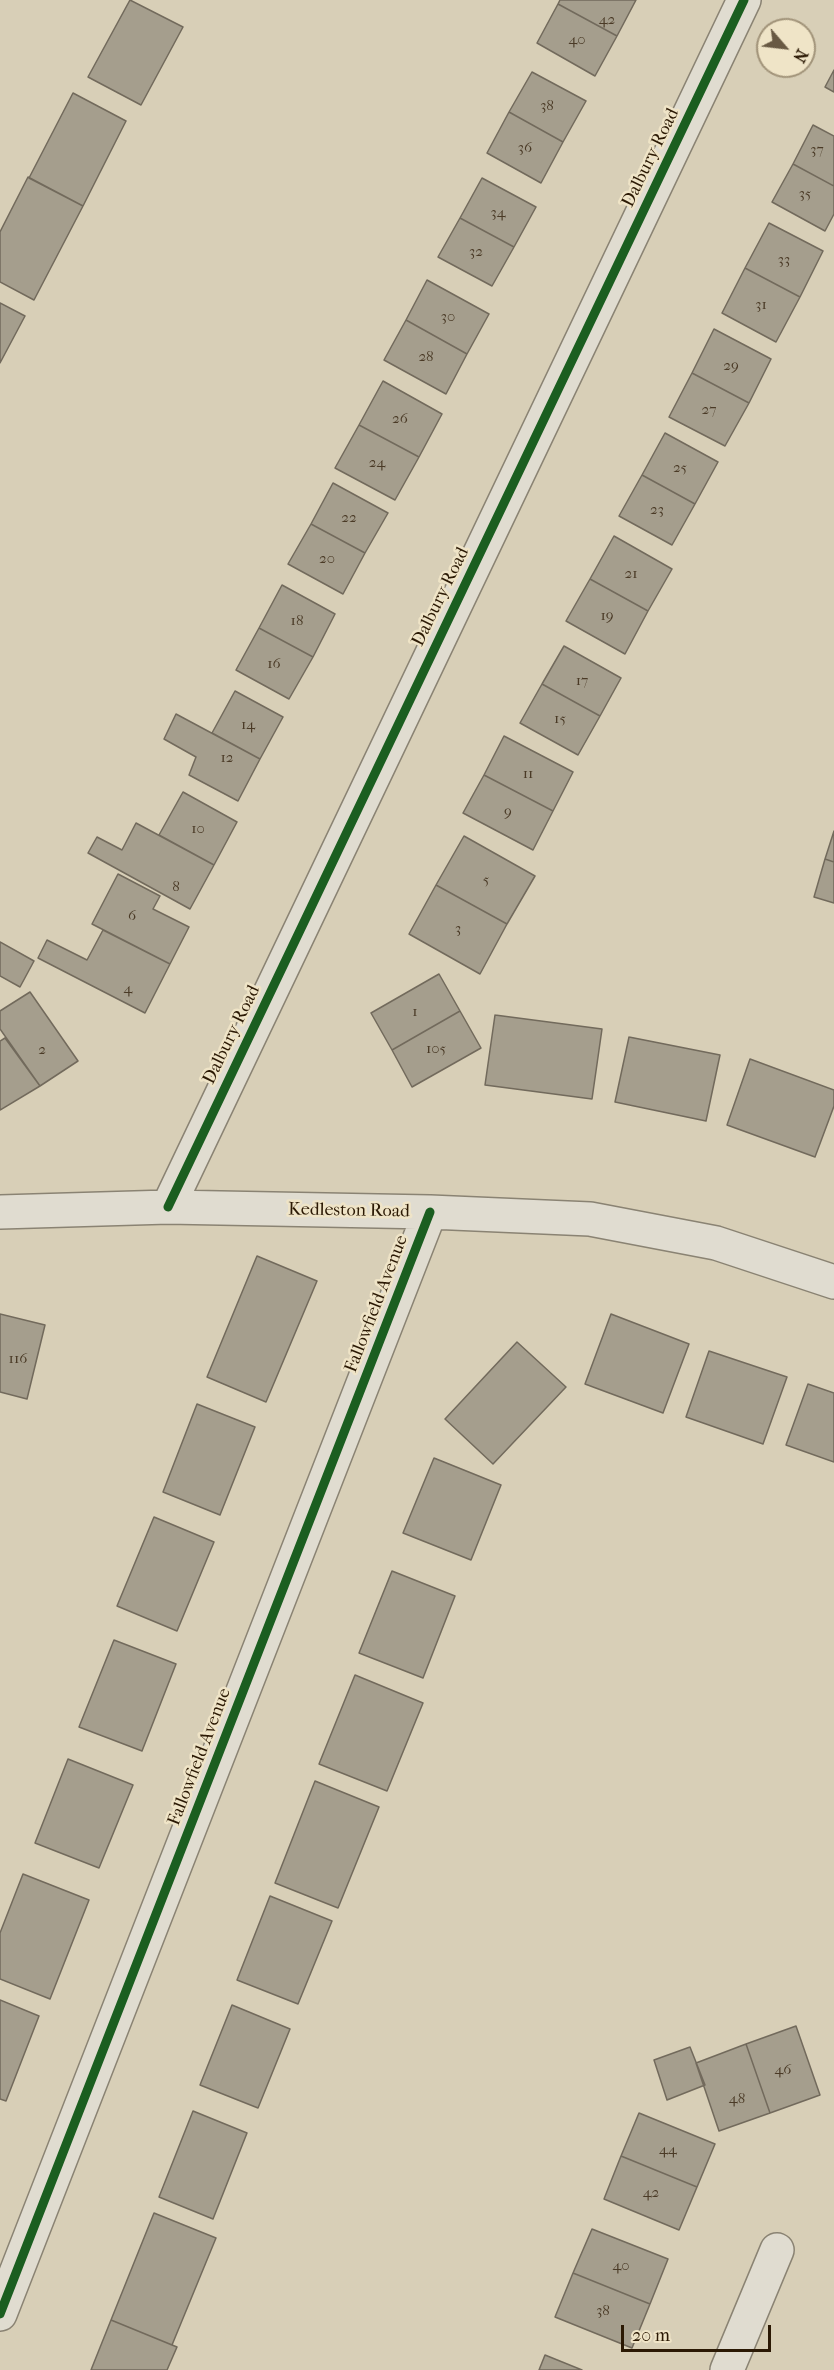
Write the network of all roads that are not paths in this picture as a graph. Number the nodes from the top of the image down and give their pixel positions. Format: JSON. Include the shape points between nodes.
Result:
{"nodes":[{"id":1,"x":744,"y":0,"type":"edge"},
{"id":2,"x":168,"y":1207,"type":"junction"},
{"id":3,"x":0,"y":1212,"type":"edge"},
{"id":4,"x":430,"y":1212,"type":"junction"},
{"id":5,"x":834,"y":1282,"type":"edge"},
{"id":6,"x":777,"y":2250,"type":"dead end"},
{"id":7,"x":0,"y":2314,"type":"edge"},
{"id":8,"x":727,"y":2370,"type":"edge"}],
"edges":[{"from":1,"to":2,"type":"street","name":"Dalbury Road"},
{"from":2,"to":3,"type":"street","name":"Kedleston Road"},
{"from":2,"to":4,"type":"street","name":"Kedleston Road"},
{"from":4,"to":5,"type":"street","name":"Kedleston Road","via":[[590,1218],[716,1243]]},
{"from":4,"to":7,"type":"street","name":"Fallowfield Avenue"},
{"from":6,"to":8,"type":"street"}]}
